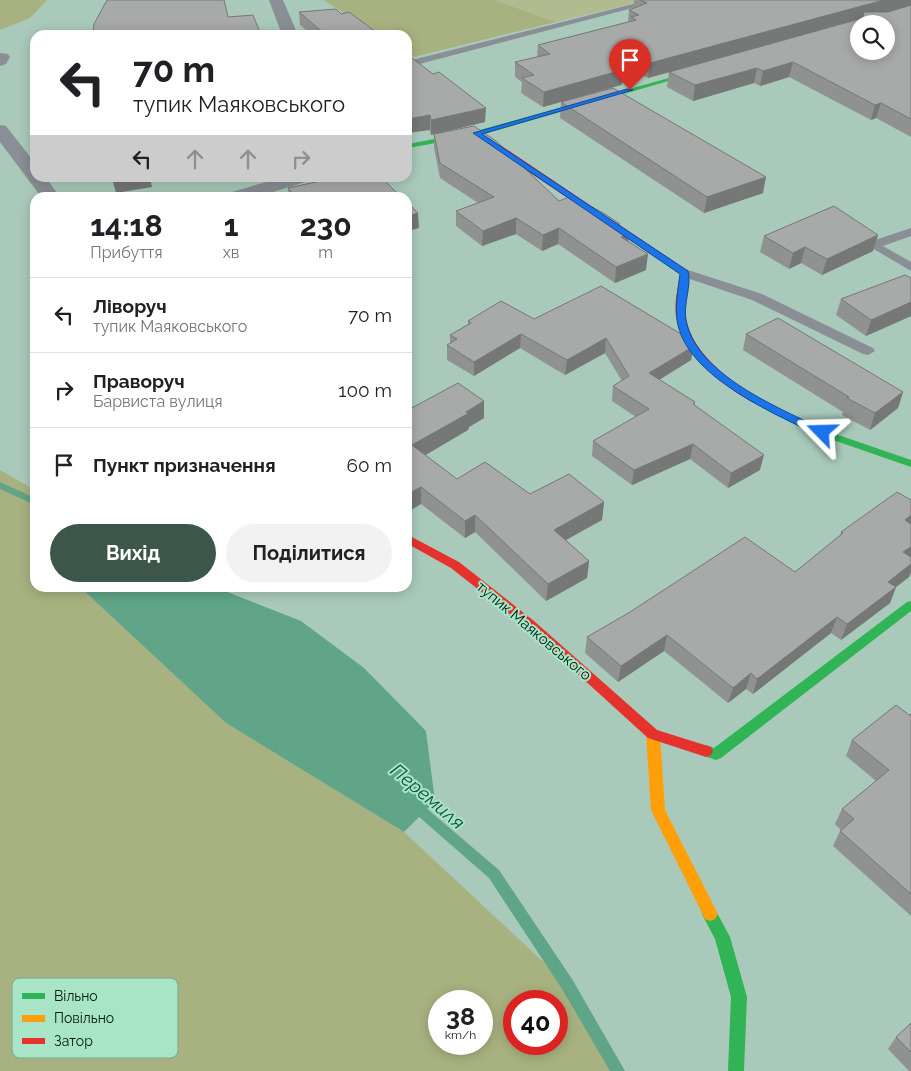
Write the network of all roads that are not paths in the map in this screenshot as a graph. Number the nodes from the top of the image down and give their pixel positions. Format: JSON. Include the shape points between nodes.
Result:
{"nodes":[{"id":1,"x":276,"y":0,"type":"edge"},
{"id":2,"x":659,"y":0,"type":"edge"},
{"id":3,"x":288,"y":30,"type":"edge"},
{"id":4,"x":412,"y":63,"type":"edge"},
{"id":5,"x":716,"y":66,"type":"edge"},
{"id":6,"x":0,"y":130,"type":"edge"},
{"id":7,"x":477,"y":133,"type":"junction"},
{"id":8,"x":412,"y":145,"type":"edge"},
{"id":9,"x":30,"y":168,"type":"edge"},
{"id":10,"x":285,"y":182,"type":"edge"},
{"id":11,"x":252,"y":192,"type":"edge"},
{"id":12,"x":911,"y":232,"type":"edge"},
{"id":13,"x":911,"y":267,"type":"edge"},
{"id":14,"x":685,"y":273,"type":"junction"},
{"id":15,"x":868,"y":351,"type":"dead end"},
{"id":16,"x":911,"y":464,"type":"edge"},
{"id":17,"x":412,"y":541,"type":"edge"},
{"id":18,"x":911,"y":605,"type":"edge"},
{"id":19,"x":653,"y":734,"type":"junction"},
{"id":20,"x":736,"y":1071,"type":"edge"}],
"edges":[{"from":1,"to":3,"type":"street"},
{"from":2,"to":4,"type":"lane"},
{"from":5,"to":7,"type":"street"},
{"from":6,"to":9,"type":"street"},
{"from":7,"to":8,"type":"street"},
{"from":7,"to":14,"type":"street"},
{"from":10,"to":11,"type":"street"},
{"from":12,"to":13,"type":"lane","via":[[873,245]]},
{"from":14,"to":15,"type":"lane","via":[[757,297]]},
{"from":14,"to":16,"type":"street","via":[[682,321],[692,347],[721,377],[758,403],[803,425]]},
{"from":17,"to":19,"type":"street","name":"тупик Маяковського","via":[[455,566],[530,624]]},
{"from":18,"to":19,"type":"street","name":"тупик Маяковського","via":[[716,754]]},
{"from":19,"to":20,"type":"street","via":[[658,810],[722,938],[739,997]]}]}
